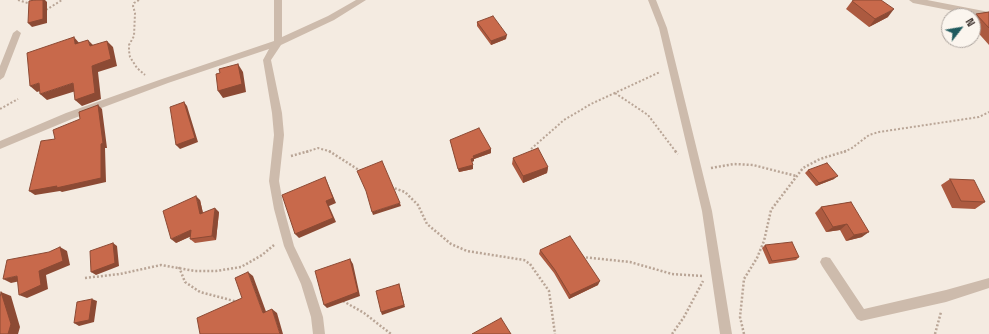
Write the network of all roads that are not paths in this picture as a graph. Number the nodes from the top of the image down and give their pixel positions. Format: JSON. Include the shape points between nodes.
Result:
{"nodes":[{"id":1,"x":278,"y":0,"type":"edge"},
{"id":2,"x":362,"y":0,"type":"edge"},
{"id":3,"x":652,"y":0,"type":"edge"},
{"id":4,"x":913,"y":0,"type":"edge"},
{"id":5,"x":989,"y":15,"type":"edge"},
{"id":6,"x":17,"y":33,"type":"dead end"},
{"id":7,"x":278,"y":43,"type":"junction"},
{"id":8,"x":0,"y":77,"type":"edge"},
{"id":9,"x":0,"y":145,"type":"edge"},
{"id":10,"x":826,"y":262,"type":"dead end"},
{"id":11,"x":989,"y":283,"type":"edge"},
{"id":12,"x":320,"y":334,"type":"edge"},
{"id":13,"x":726,"y":334,"type":"edge"}],
"edges":[{"from":1,"to":7,"type":"street"},
{"from":2,"to":7,"type":"street"},
{"from":3,"to":13,"type":"street","via":[[663,28],[707,211]]},
{"from":4,"to":5,"type":"street"},
{"from":6,"to":8,"type":"street"},
{"from":7,"to":9,"type":"street","via":[[155,84]]},
{"from":7,"to":12,"type":"street","via":[[267,60],[279,135],[275,161],[275,188],[289,246],[306,283]]},
{"from":10,"to":11,"type":"street","via":[[861,315],[946,296]]}]}
